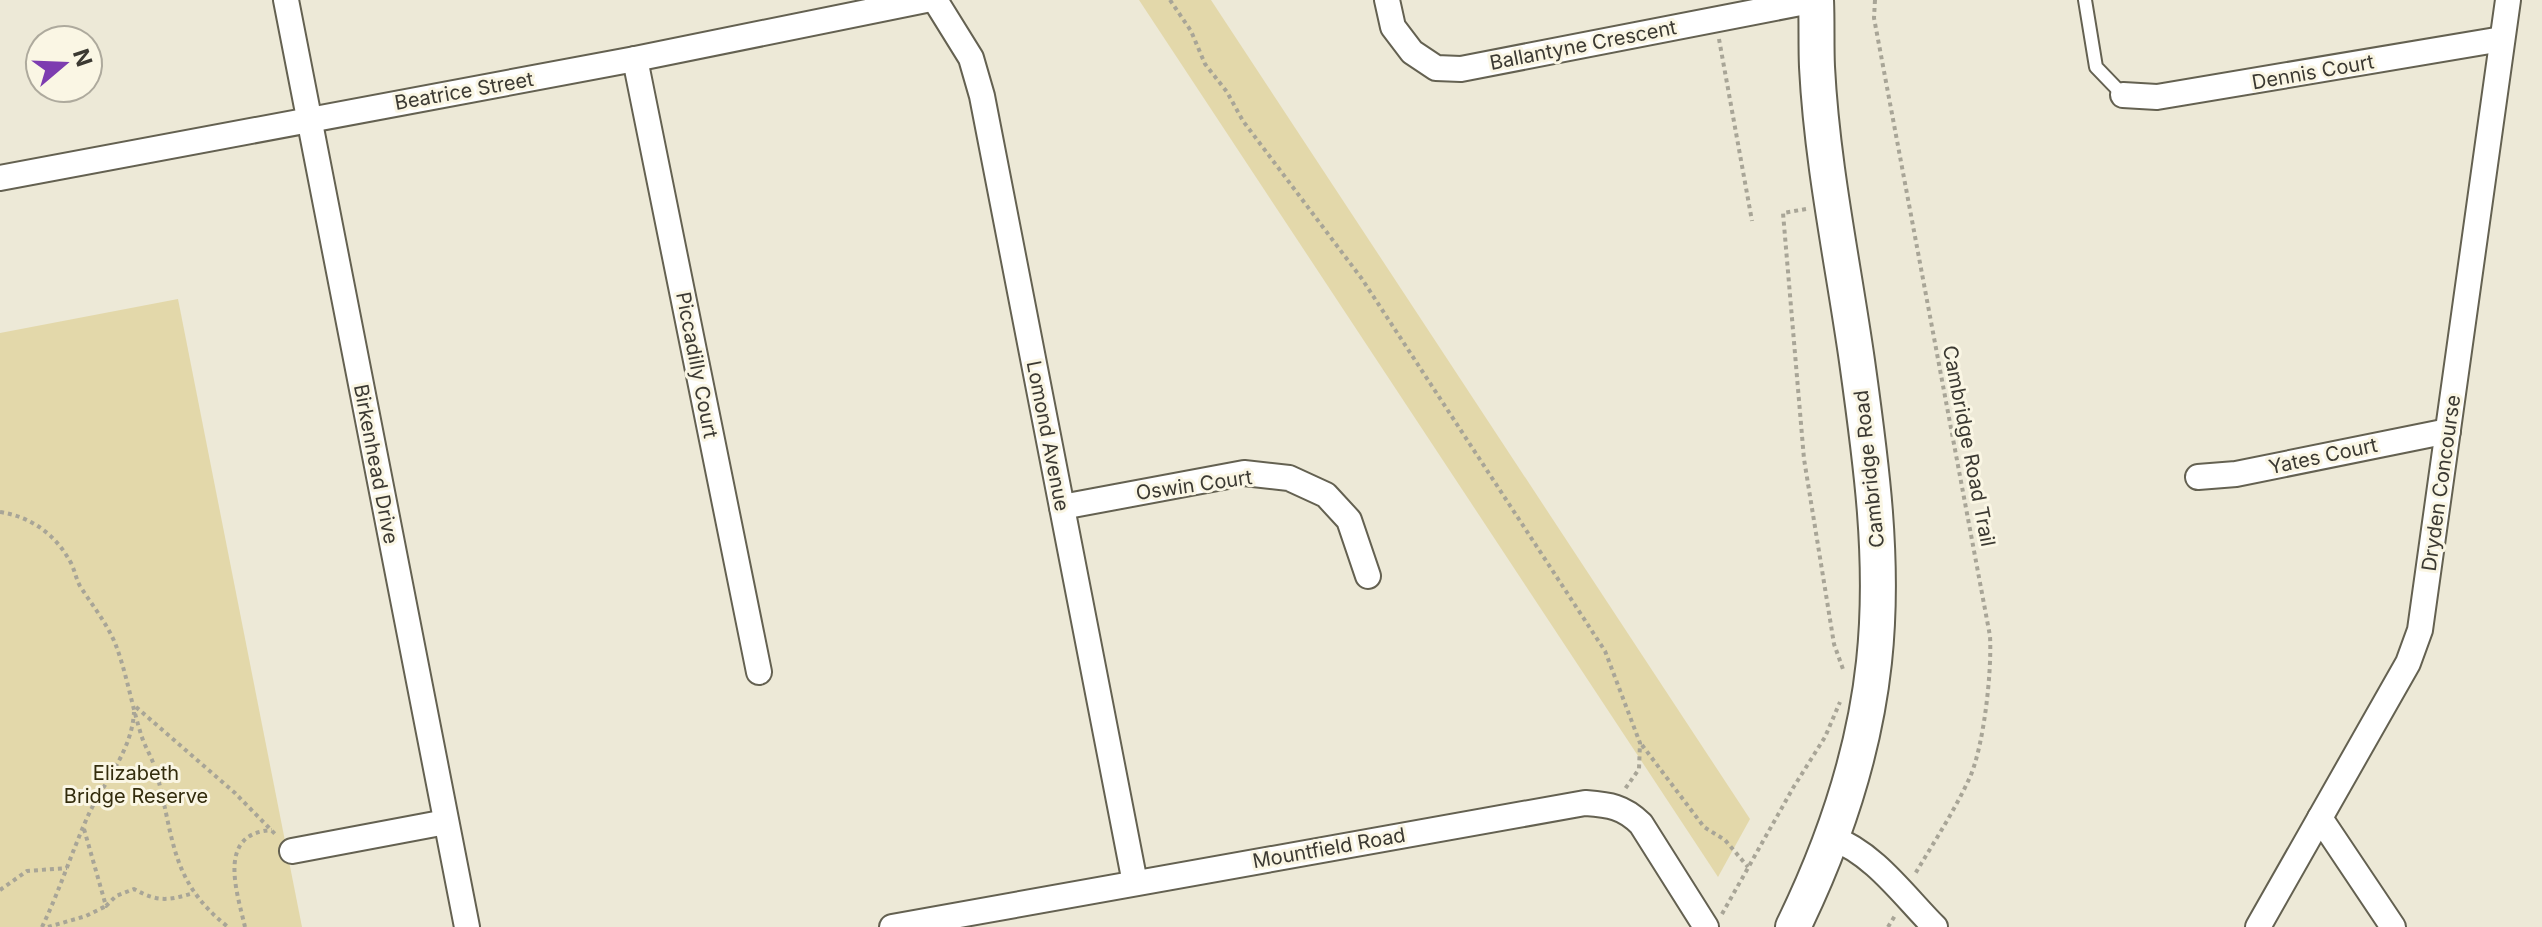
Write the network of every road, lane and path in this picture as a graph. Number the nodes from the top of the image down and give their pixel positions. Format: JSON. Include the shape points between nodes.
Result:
{"nodes":[{"id":1,"x":286,"y":0,"type":"edge"},
{"id":2,"x":926,"y":0,"type":"edge"},
{"id":3,"x":935,"y":0,"type":"edge"},
{"id":4,"x":1170,"y":0,"type":"edge"},
{"id":5,"x":1387,"y":0,"type":"edge"},
{"id":6,"x":1816,"y":0,"type":"edge"},
{"id":7,"x":1875,"y":0,"type":"edge"},
{"id":8,"x":2085,"y":0,"type":"edge"},
{"id":9,"x":2508,"y":0,"type":"edge"},
{"id":10,"x":1718,"y":37,"type":"dead end"},
{"id":11,"x":2502,"y":39,"type":"junction"},
{"id":12,"x":635,"y":59,"type":"junction"},
{"id":13,"x":2123,"y":95,"type":"joint"},
{"id":14,"x":310,"y":119,"type":"junction"},
{"id":15,"x":0,"y":178,"type":"edge"},
{"id":16,"x":1834,"y":203,"type":"junction"},
{"id":17,"x":1752,"y":221,"type":"dead end"},
{"id":18,"x":2448,"y":431,"type":"junction"},
{"id":19,"x":2198,"y":477,"type":"dead end"},
{"id":20,"x":1062,"y":507,"type":"junction"},
{"id":21,"x":0,"y":512,"type":"edge"},
{"id":22,"x":1368,"y":576,"type":"dead end"},
{"id":23,"x":1875,"y":660,"type":"junction"},
{"id":24,"x":759,"y":672,"type":"dead end"},
{"id":25,"x":1842,"y":696,"type":"dead end"},
{"id":26,"x":134,"y":706,"type":"junction"},
{"id":27,"x":1640,"y":743,"type":"junction"},
{"id":28,"x":1625,"y":789,"type":"dead end"},
{"id":29,"x":2320,"y":818,"type":"junction"},
{"id":30,"x":446,"y":822,"type":"junction"},
{"id":31,"x":84,"y":826,"type":"junction"},
{"id":32,"x":272,"y":830,"type":"junction"},
{"id":33,"x":1832,"y":838,"type":"junction"},
{"id":34,"x":292,"y":851,"type":"joint"},
{"id":35,"x":1749,"y":867,"type":"junction"},
{"id":36,"x":67,"y":868,"type":"junction"},
{"id":37,"x":1135,"y":883,"type":"junction"},
{"id":38,"x":1909,"y":884,"type":"dead end"},
{"id":39,"x":0,"y":890,"type":"edge"},
{"id":40,"x":194,"y":893,"type":"junction"},
{"id":41,"x":106,"y":906,"type":"junction"},
{"id":42,"x":1714,"y":921,"type":"edge"},
{"id":43,"x":42,"y":927,"type":"edge"},
{"id":44,"x":48,"y":927,"type":"edge"},
{"id":45,"x":228,"y":927,"type":"edge"},
{"id":46,"x":245,"y":927,"type":"edge"},
{"id":47,"x":467,"y":927,"type":"edge"},
{"id":48,"x":892,"y":927,"type":"edge"},
{"id":49,"x":1793,"y":927,"type":"edge"},
{"id":50,"x":1935,"y":927,"type":"edge"},
{"id":51,"x":2258,"y":927,"type":"edge"},
{"id":52,"x":2393,"y":927,"type":"edge"}],
"edges":[{"from":1,"to":14,"type":"street","name":"Birkenhead Drive"},
{"from":2,"to":12,"type":"street","name":"Beatrice Street"},
{"from":3,"to":20,"type":"street","name":"Lomond Avenue","via":[[971,58],[982,96]]},
{"from":4,"to":27,"type":"path","via":[[1243,121],[1362,279],[1605,651]]},
{"from":5,"to":6,"type":"street","name":"Ballantyne Crescent","via":[[1393,27],[1412,52],[1436,68],[1461,69]]},
{"from":6,"to":16,"type":"main road","name":"Cambridge Road","via":[[1817,67]]},
{"from":7,"to":38,"type":"path","name":"Cambridge Road Trail","via":[[1874,18],[1991,659],[1975,764]]},
{"from":8,"to":13,"type":"lane","via":[[2096,67]]},
{"from":9,"to":11,"type":"street","name":"Dryden Concourse"},
{"from":10,"to":17,"type":"path"},
{"from":11,"to":13,"type":"street","name":"Dennis Court","via":[[2157,97]]},
{"from":11,"to":18,"type":"street","name":"Dryden Concourse"},
{"from":12,"to":14,"type":"street","name":"Beatrice Street"},
{"from":12,"to":24,"type":"street","name":"Piccadilly Court"},
{"from":14,"to":15,"type":"street","name":"Beatrice Street"},
{"from":14,"to":30,"type":"street","name":"Birkenhead Drive"},
{"from":16,"to":23,"type":"main road","name":"Cambridge Road","via":[[1873,474],[1878,539]]},
{"from":16,"to":23,"type":"path","via":[[1783,213],[1804,459],[1834,644],[1848,682]]},
{"from":18,"to":19,"type":"street","name":"Yates Court"},
{"from":18,"to":29,"type":"street","name":"Dryden Concourse","via":[[2415,648]]},
{"from":20,"to":22,"type":"street","name":"Oswin Court","via":[[1244,473],[1289,478],[1326,495],[1349,520]]},
{"from":20,"to":37,"type":"street","name":"Lomond Avenue"},
{"from":21,"to":26,"type":"path","via":[[21,516],[48,532],[71,563],[115,644]]},
{"from":23,"to":33,"type":"main road","name":"Cambridge Road","via":[[1858,754]]},
{"from":25,"to":35,"type":"path","via":[[1825,737]]},
{"from":26,"to":31,"type":"path","via":[[133,725],[111,778]]},
{"from":26,"to":32,"type":"path"},
{"from":26,"to":40,"type":"path","via":[[171,840]]},
{"from":27,"to":28,"type":"path","via":[[1639,769]]},
{"from":27,"to":35,"type":"path","via":[[1704,827],[1725,840]]},
{"from":29,"to":51,"type":"street","name":"Dryden Concourse"},
{"from":29,"to":52,"type":"street"},
{"from":30,"to":34,"type":"street"},
{"from":30,"to":47,"type":"street","name":"Birkenhead Drive"},
{"from":31,"to":36,"type":"path"},
{"from":31,"to":41,"type":"path"},
{"from":32,"to":34,"type":"path"},
{"from":32,"to":46,"type":"path","via":[[247,837],[236,851],[234,869]]},
{"from":33,"to":49,"type":"main road","name":"Cambridge Road"},
{"from":33,"to":50,"type":"street","via":[[1868,859]]},
{"from":35,"to":42,"type":"path"},
{"from":36,"to":39,"type":"path","via":[[27,871]]},
{"from":36,"to":43,"type":"path"},
{"from":37,"to":42,"type":"street","name":"Mountfield Road","via":[[1585,803],[1615,805],[1629,812]]},
{"from":37,"to":48,"type":"street","name":"Mountfield Road"},
{"from":40,"to":41,"type":"path","via":[[167,900],[134,889]]},
{"from":40,"to":45,"type":"path"},
{"from":41,"to":44,"type":"path"}]}
